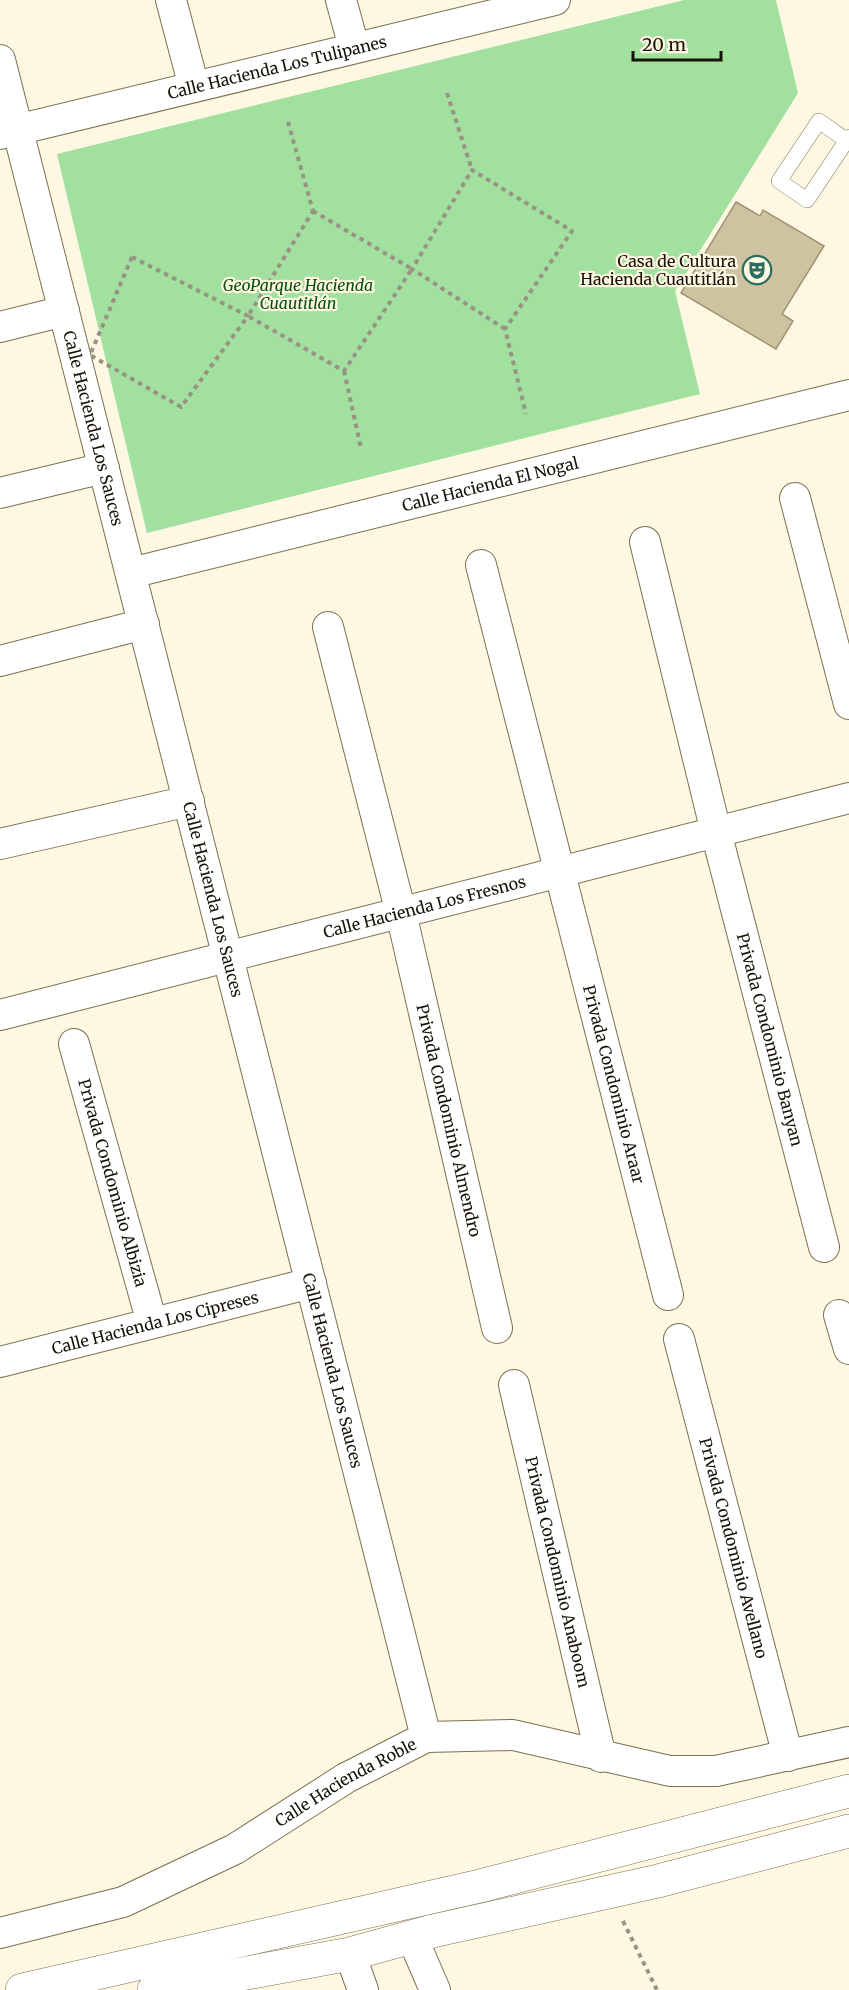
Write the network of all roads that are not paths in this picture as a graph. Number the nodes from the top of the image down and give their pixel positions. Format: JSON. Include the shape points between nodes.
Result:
{"nodes":[{"id":1,"x":171,"y":0,"type":"edge"},
{"id":2,"x":340,"y":0,"type":"edge"},
{"id":3,"x":555,"y":0,"type":"edge"},
{"id":4,"x":517,"y":5,"type":"edge"},
{"id":5,"x":354,"y":47,"type":"junction"},
{"id":6,"x":0,"y":60,"type":"edge"},
{"id":7,"x":194,"y":87,"type":"junction"},
{"id":8,"x":8,"y":132,"type":"edge"},
{"id":9,"x":848,"y":139,"type":"edge"},
{"id":10,"x":64,"y":311,"type":"junction"},
{"id":11,"x":0,"y":327,"type":"edge"},
{"id":12,"x":849,"y":394,"type":"edge"},
{"id":13,"x":104,"y":468,"type":"junction"},
{"id":14,"x":0,"y":493,"type":"edge"},
{"id":15,"x":795,"y":498,"type":"dead end"},
{"id":16,"x":645,"y":542,"type":"dead end"},
{"id":17,"x":481,"y":565,"type":"dead end"},
{"id":18,"x":131,"y":573,"type":"junction"},
{"id":19,"x":144,"y":624,"type":"junction"},
{"id":20,"x":328,"y":627,"type":"dead end"},
{"id":21,"x":0,"y":662,"type":"edge"},
{"id":22,"x":849,"y":704,"type":"edge"},
{"id":23,"x":849,"y":798,"type":"edge"},
{"id":24,"x":189,"y":801,"type":"junction"},
{"id":25,"x":716,"y":832,"type":"junction"},
{"id":26,"x":0,"y":844,"type":"edge"},
{"id":27,"x":561,"y":872,"type":"junction"},
{"id":28,"x":401,"y":913,"type":"junction"},
{"id":29,"x":229,"y":957,"type":"junction"},
{"id":30,"x":0,"y":1015,"type":"edge"},
{"id":31,"x":74,"y":1044,"type":"dead end"},
{"id":32,"x":824,"y":1247,"type":"dead end"},
{"id":33,"x":311,"y":1283,"type":"junction"},
{"id":34,"x":668,"y":1295,"type":"dead end"},
{"id":35,"x":839,"y":1315,"type":"dead end"},
{"id":36,"x":152,"y":1323,"type":"junction"},
{"id":37,"x":497,"y":1329,"type":"dead end"},
{"id":38,"x":679,"y":1340,"type":"dead end"},
{"id":39,"x":849,"y":1349,"type":"edge"},
{"id":40,"x":0,"y":1362,"type":"edge"},
{"id":41,"x":514,"y":1385,"type":"dead end"},
{"id":42,"x":426,"y":1737,"type":"junction"},
{"id":43,"x":849,"y":1742,"type":"edge"},
{"id":44,"x":788,"y":1756,"type":"junction"},
{"id":45,"x":601,"y":1757,"type":"junction"},
{"id":46,"x":849,"y":1791,"type":"edge"},
{"id":47,"x":849,"y":1831,"type":"edge"},
{"id":48,"x":0,"y":1933,"type":"edge"},
{"id":49,"x":412,"y":1937,"type":"junction"},
{"id":50,"x":350,"y":1954,"type":"junction"},
{"id":51,"x":22,"y":1990,"type":"edge"},
{"id":52,"x":154,"y":1990,"type":"edge"},
{"id":53,"x":363,"y":1990,"type":"edge"},
{"id":54,"x":435,"y":1990,"type":"edge"}],
"edges":[{"from":1,"to":7,"type":"street"},
{"from":2,"to":5,"type":"street"},
{"from":3,"to":4,"type":"street","name":"Calle Hacienda Los Tulipanes"},
{"from":4,"to":5,"type":"street","name":"Calle Hacienda Los Tulipanes"},
{"from":5,"to":7,"type":"street","name":"Calle Hacienda Los Tulipanes"},
{"from":6,"to":8,"type":"street","name":"Calle Hacienda Los Sauces"},
{"from":7,"to":8,"type":"street","name":"Calle Hacienda Los Tulipanes"},
{"from":8,"to":10,"type":"street","name":"Calle Hacienda Los Sauces"},
{"from":9,"to":9,"type":"lane","via":[[807,200],[778,181],[819,121]]},
{"from":10,"to":11,"type":"street"},
{"from":10,"to":13,"type":"street","name":"Calle Hacienda Los Sauces"},
{"from":12,"to":18,"type":"street","name":"Calle Hacienda El Nogal"},
{"from":13,"to":14,"type":"street"},
{"from":13,"to":18,"type":"street","name":"Calle Hacienda Los Sauces"},
{"from":15,"to":22,"type":"street"},
{"from":16,"to":25,"type":"street","name":"Privada Condominio Banyan"},
{"from":17,"to":27,"type":"street","name":"Privada Condominio Araar"},
{"from":18,"to":19,"type":"street","name":"Calle Hacienda Los Sauces"},
{"from":19,"to":21,"type":"street"},
{"from":19,"to":24,"type":"street","name":"Calle Hacienda Los Sauces"},
{"from":20,"to":28,"type":"street","name":"Privada Condominio Almendro"},
{"from":23,"to":25,"type":"street","name":"Calle Hacienda Los Fresnos"},
{"from":24,"to":26,"type":"street"},
{"from":24,"to":29,"type":"street","name":"Calle Hacienda Los Sauces"},
{"from":25,"to":27,"type":"street","name":"Calle Hacienda Los Fresnos"},
{"from":25,"to":32,"type":"street","name":"Privada Condominio Banyan"},
{"from":27,"to":28,"type":"street","name":"Calle Hacienda Los Fresnos"},
{"from":27,"to":34,"type":"street","name":"Privada Condominio Araar"},
{"from":28,"to":29,"type":"street","name":"Calle Hacienda Los Fresnos"},
{"from":28,"to":37,"type":"street","name":"Privada Condominio Almendro"},
{"from":29,"to":30,"type":"street","name":"Calle Hacienda Los Fresnos"},
{"from":29,"to":33,"type":"street","name":"Calle Hacienda Los Sauces"},
{"from":31,"to":36,"type":"street","name":"Privada Condominio Albizia"},
{"from":33,"to":36,"type":"street","name":"Calle Hacienda Los Cipreses"},
{"from":33,"to":42,"type":"street","name":"Calle Hacienda Los Sauces"},
{"from":35,"to":39,"type":"street"},
{"from":36,"to":40,"type":"street","name":"Calle Hacienda Los Cipreses"},
{"from":38,"to":44,"type":"street","name":"Privada Condominio Avellano"},
{"from":41,"to":45,"type":"street","name":"Privada Condominio Anaboom"},
{"from":42,"to":45,"type":"street","name":"Calle Hacienda Roble","via":[[513,1736]]},
{"from":42,"to":48,"type":"street","name":"Calle Hacienda Roble","via":[[346,1778],[235,1849],[123,1902]]},
{"from":43,"to":44,"type":"street","name":"Calle Hacienda Roble"},
{"from":44,"to":45,"type":"street","name":"Calle Hacienda Roble","via":[[716,1771],[670,1771]]},
{"from":46,"to":51,"type":"main road","via":[[480,1886]]},
{"from":47,"to":49,"type":"main road","via":[[610,1893]]},
{"from":49,"to":50,"type":"main road"},
{"from":49,"to":54,"type":"street"},
{"from":50,"to":52,"type":"main road"},
{"from":50,"to":53,"type":"street"}]}
